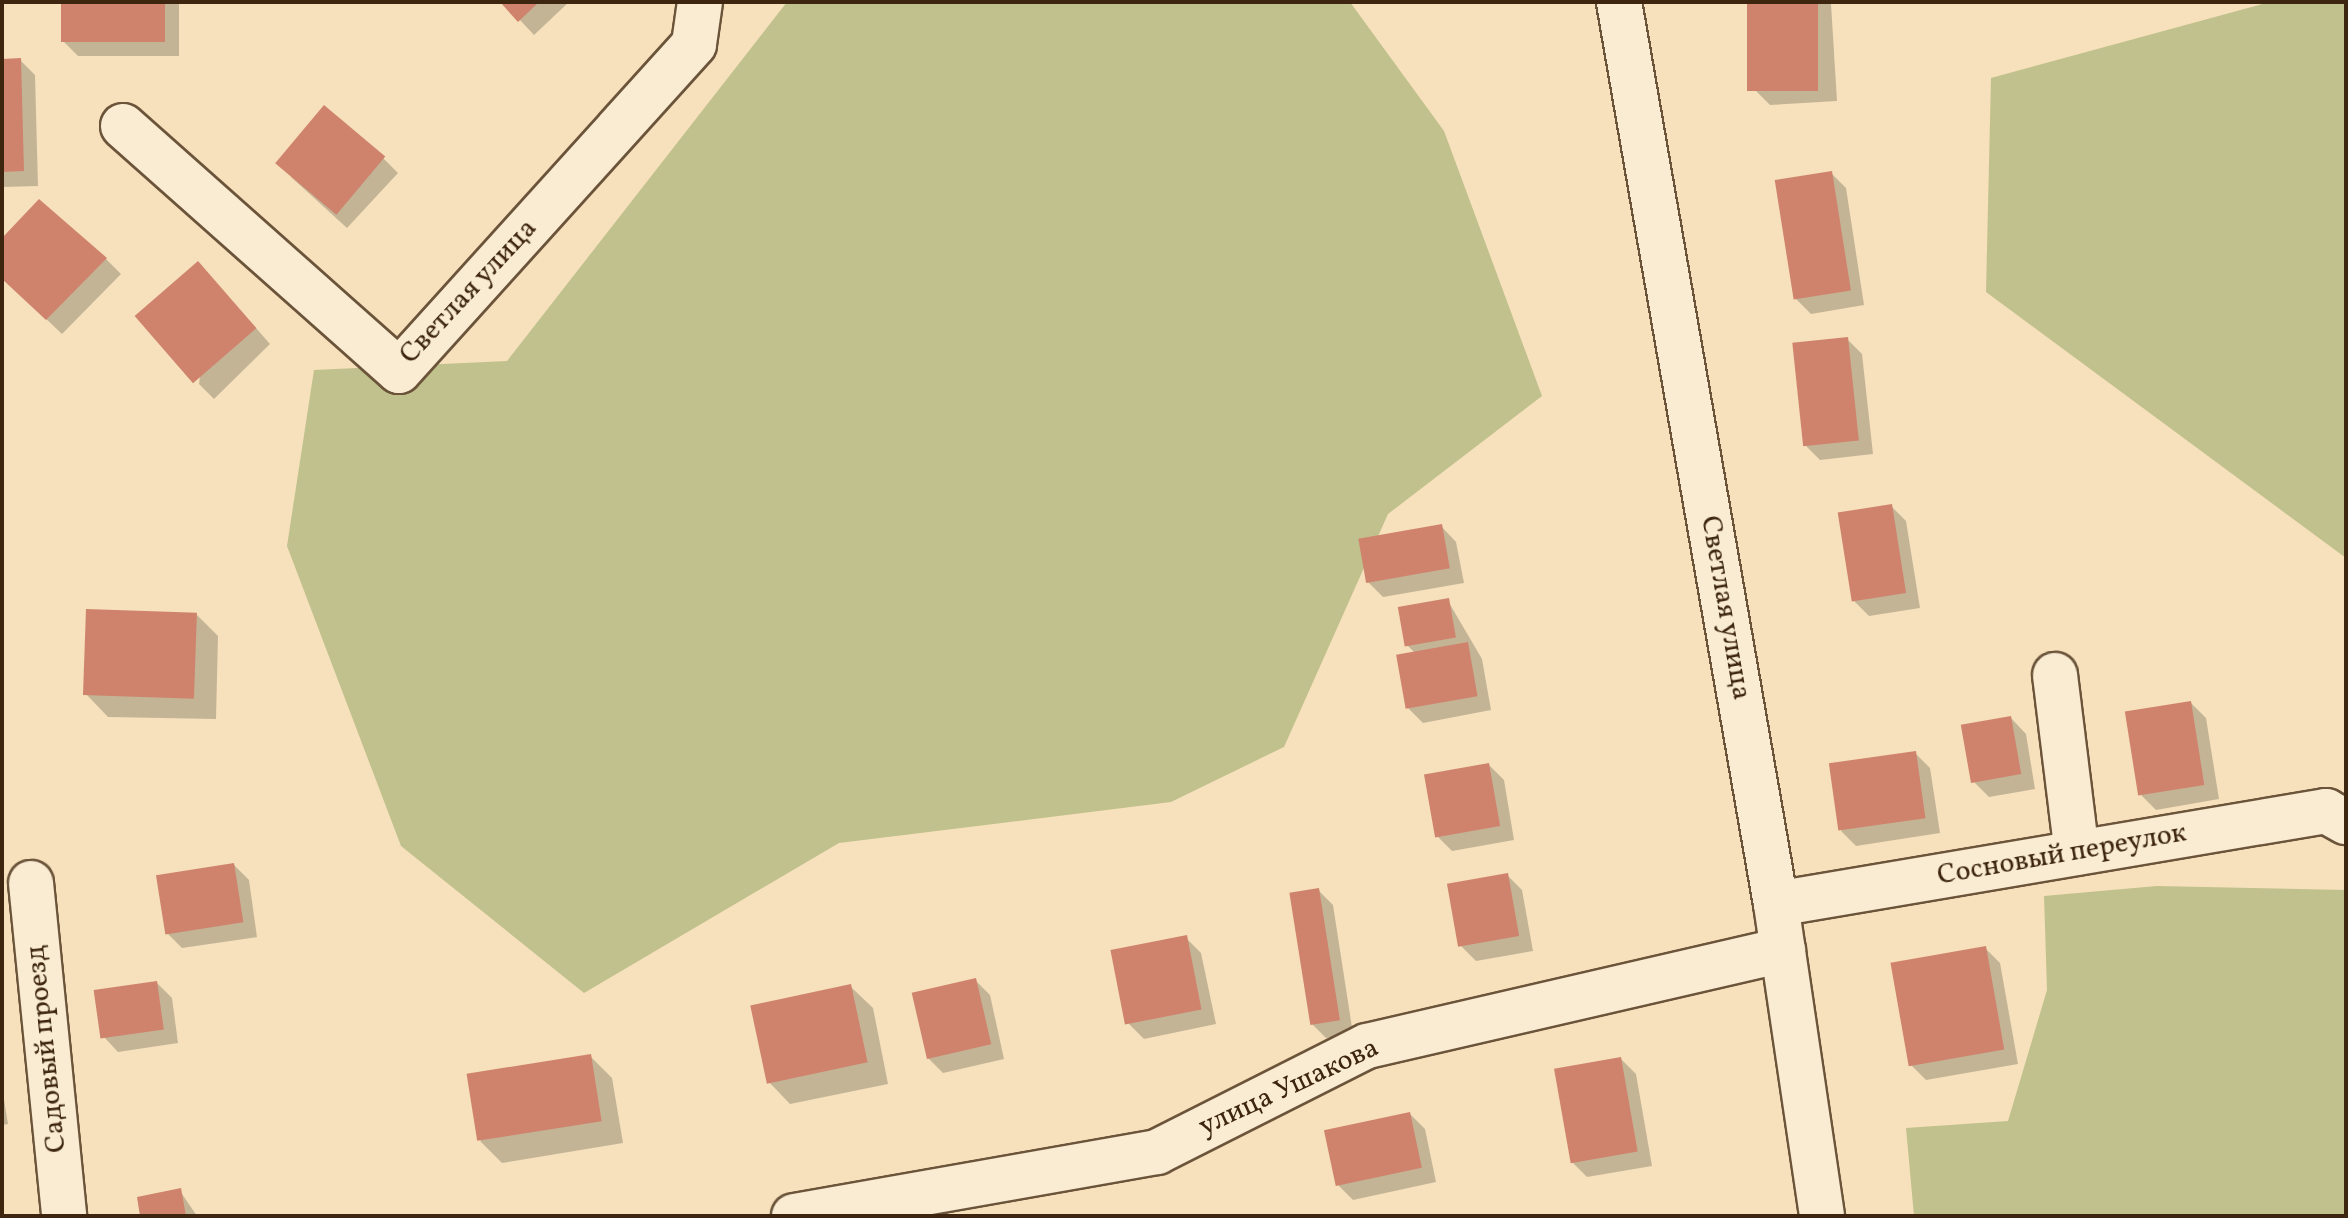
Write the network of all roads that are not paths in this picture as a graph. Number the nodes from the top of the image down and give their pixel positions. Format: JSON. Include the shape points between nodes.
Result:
{"nodes":[{"id":1,"x":700,"y":2,"type":"edge"},
{"id":2,"x":1619,"y":2,"type":"edge"},
{"id":3,"x":123,"y":126,"type":"dead end"},
{"id":4,"x":2055,"y":675,"type":"dead end"},
{"id":5,"x":2346,"y":822,"type":"edge"},
{"id":6,"x":2077,"y":853,"type":"junction"},
{"id":7,"x":31,"y":883,"type":"dead end"},
{"id":8,"x":1776,"y":904,"type":"junction"},
{"id":9,"x":1783,"y":950,"type":"junction"},
{"id":10,"x":974,"y":1199,"type":"edge"},
{"id":11,"x":64,"y":1216,"type":"edge"},
{"id":12,"x":794,"y":1216,"type":"edge"},
{"id":13,"x":1822,"y":1216,"type":"edge"}],
"edges":[{"from":1,"to":3,"type":"street","name":"Светлая улица","via":[[694,44],[399,371]]},
{"from":2,"to":8,"type":"street","name":"Светлая улица"},
{"from":4,"to":6,"type":"street"},
{"from":5,"to":6,"type":"street","name":"Сосновый переулок","via":[[2326,811]]},
{"from":6,"to":8,"type":"street","name":"Сосновый переулок"},
{"from":7,"to":11,"type":"street","name":"Садовый проезд"},
{"from":8,"to":9,"type":"street","name":"Светлая улица"},
{"from":9,"to":10,"type":"street","name":"улица Ушакова","via":[[1367,1046],[1157,1152]]},
{"from":9,"to":13,"type":"street","name":"Светлая улица"},
{"from":10,"to":12,"type":"street","name":"улица Ушакова"}]}
